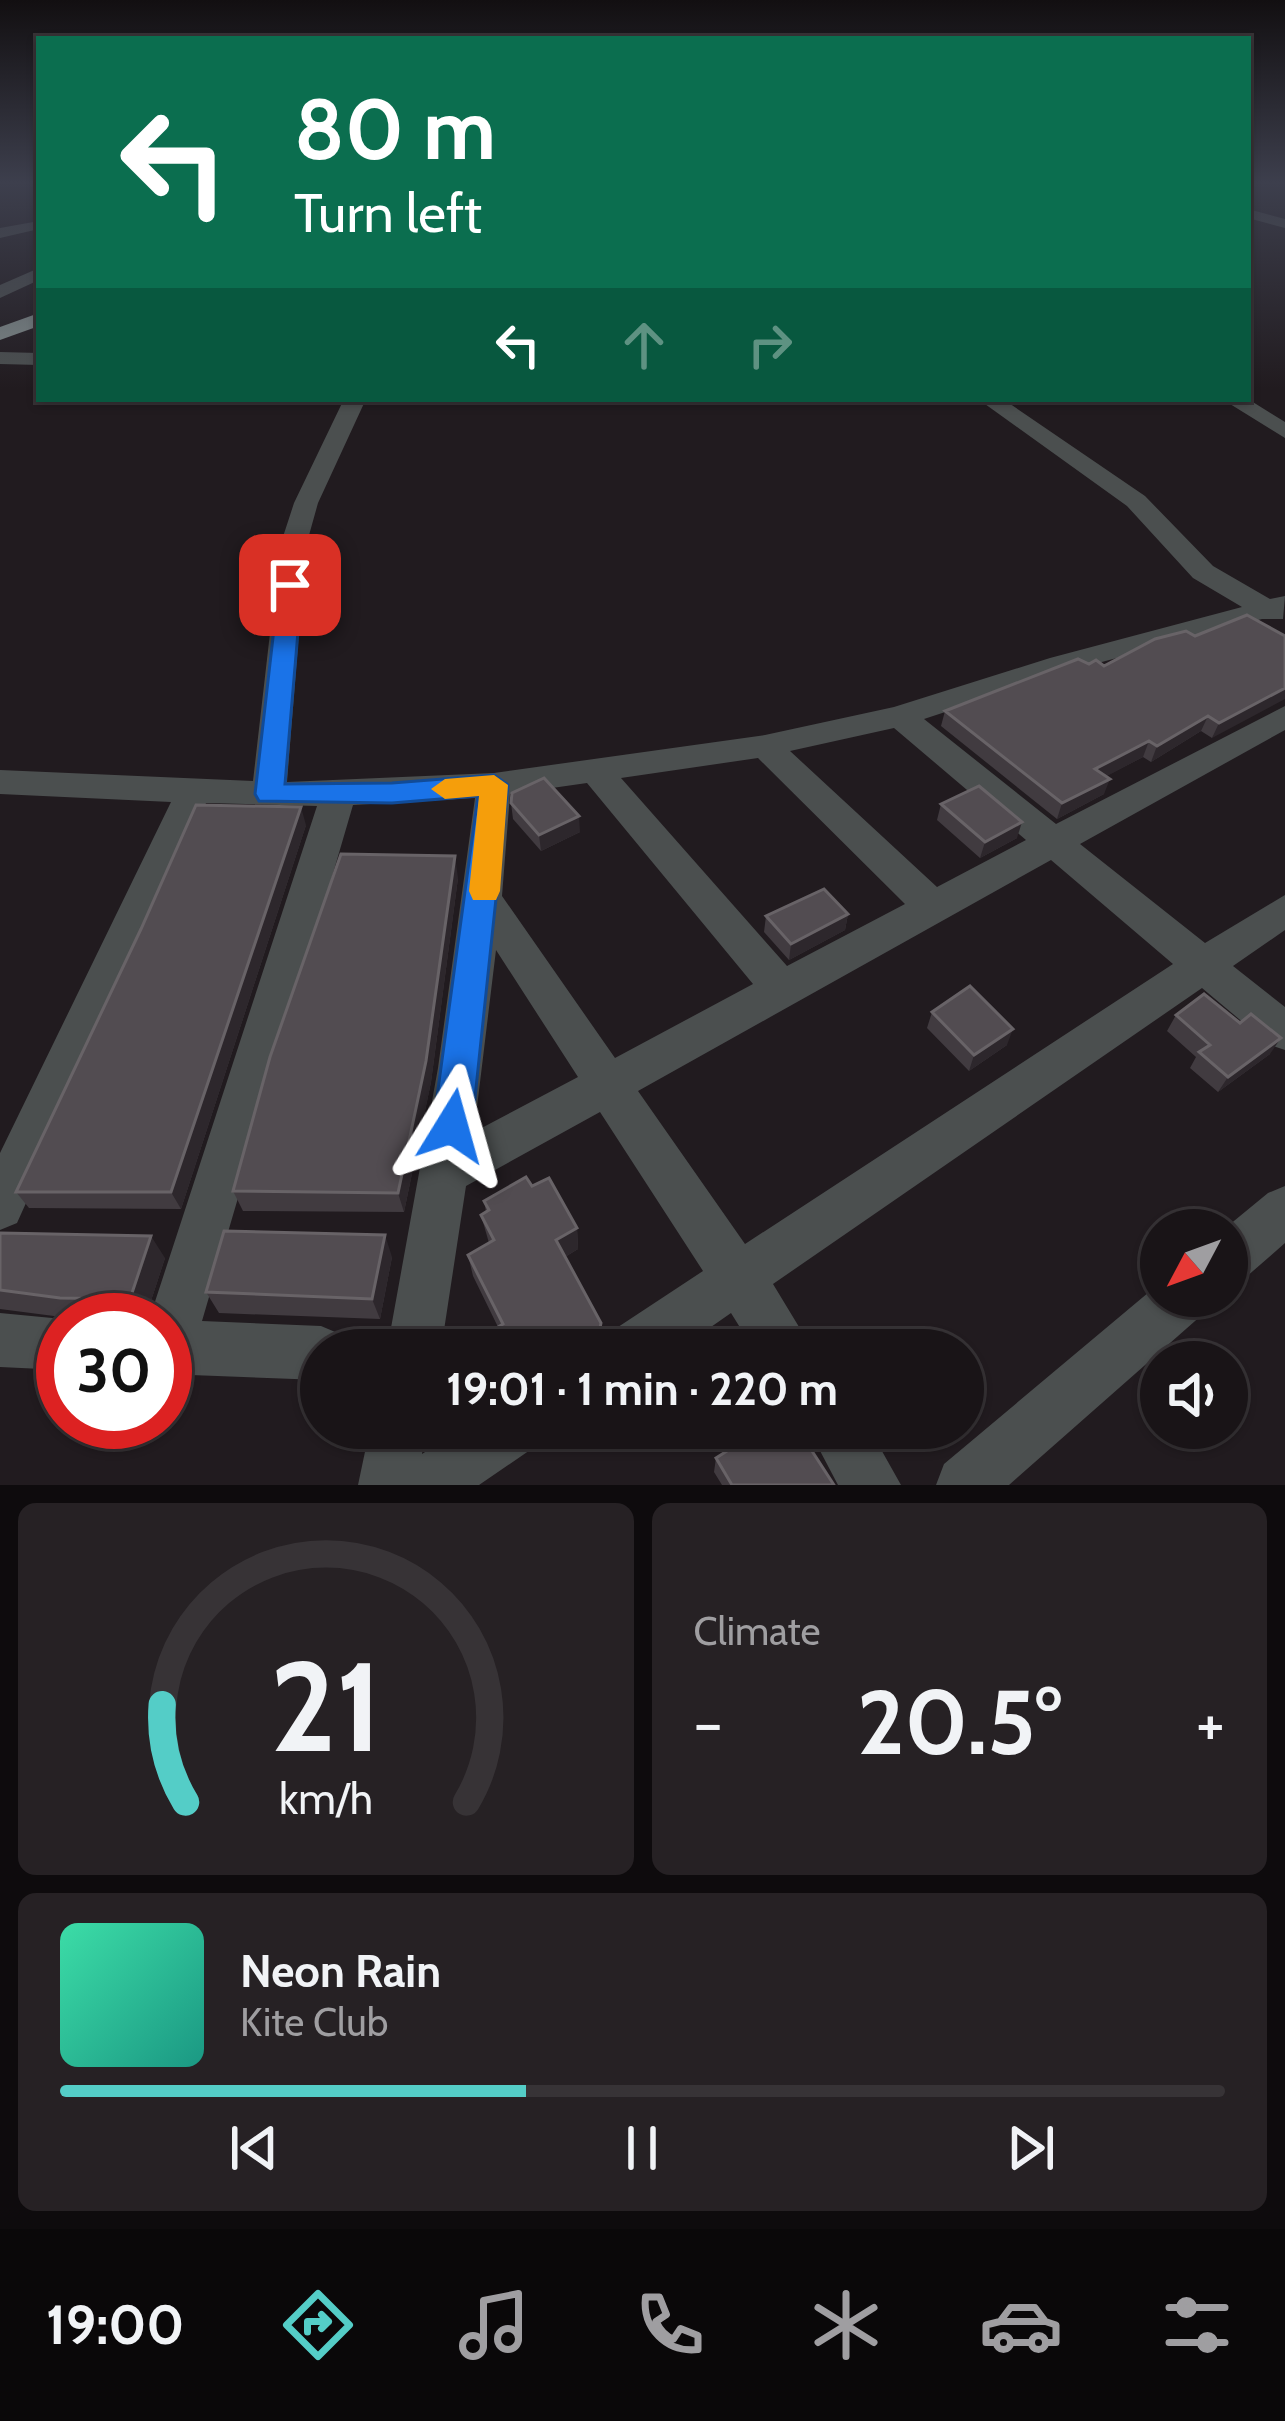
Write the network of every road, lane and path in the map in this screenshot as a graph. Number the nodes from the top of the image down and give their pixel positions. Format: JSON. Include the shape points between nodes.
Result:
{"nodes":[{"id":1,"x":36,"y":274,"type":"edge"},
{"id":2,"x":1,"y":291,"type":"edge"},
{"id":3,"x":36,"y":320,"type":"edge"},
{"id":4,"x":0,"y":334,"type":"edge"},
{"id":5,"x":0,"y":358,"type":"edge"},
{"id":6,"x":36,"y":359,"type":"edge"},
{"id":7,"x":354,"y":402,"type":"edge"},
{"id":8,"x":993,"y":402,"type":"edge"},
{"id":9,"x":1238,"y":402,"type":"edge"},
{"id":10,"x":1285,"y":431,"type":"edge"},
{"id":11,"x":1278,"y":611,"type":"edge"},
{"id":12,"x":900,"y":716,"type":"junction"},
{"id":13,"x":1285,"y":716,"type":"edge"},
{"id":14,"x":765,"y":746,"type":"junction"},
{"id":15,"x":594,"y":769,"type":"junction"},
{"id":16,"x":0,"y":782,"type":"edge"},
{"id":17,"x":494,"y":785,"type":"junction"},
{"id":18,"x":194,"y":793,"type":"junction"},
{"id":19,"x":338,"y":793,"type":"junction"},
{"id":20,"x":269,"y":794,"type":"junction"},
{"id":21,"x":1054,"y":845,"type":"junction"},
{"id":22,"x":484,"y":900,"type":"junction"},
{"id":23,"x":934,"y":909,"type":"junction"},
{"id":24,"x":1285,"y":910,"type":"edge"},
{"id":25,"x":1203,"y":966,"type":"junction"},
{"id":26,"x":783,"y":991,"type":"junction"},
{"id":27,"x":1285,"y":1032,"type":"edge"},
{"id":28,"x":605,"y":1081,"type":"junction"},
{"id":29,"x":446,"y":1172,"type":"junction"},
{"id":30,"x":0,"y":1206,"type":"edge"},
{"id":31,"x":1285,"y":1210,"type":"edge"},
{"id":32,"x":1248,"y":1242,"type":"edge"},
{"id":33,"x":740,"y":1278,"type":"junction"},
{"id":34,"x":183,"y":1293,"type":"edge"},
{"id":35,"x":1161,"y":1317,"type":"edge"},
{"id":36,"x":418,"y":1329,"type":"edge"},
{"id":37,"x":663,"y":1329,"type":"edge"},
{"id":38,"x":773,"y":1329,"type":"edge"},
{"id":39,"x":0,"y":1340,"type":"edge"},
{"id":40,"x":36,"y":1342,"type":"edge"},
{"id":41,"x":192,"y":1348,"type":"edge"},
{"id":42,"x":300,"y":1352,"type":"edge"},
{"id":43,"x":394,"y":1449,"type":"edge"},
{"id":44,"x":482,"y":1449,"type":"edge"},
{"id":45,"x":849,"y":1449,"type":"edge"},
{"id":46,"x":387,"y":1485,"type":"edge"},
{"id":47,"x":428,"y":1485,"type":"edge"},
{"id":48,"x":872,"y":1485,"type":"edge"},
{"id":49,"x":965,"y":1485,"type":"edge"}],
"edges":[{"from":1,"to":2,"type":"street"},
{"from":3,"to":4,"type":"highway"},
{"from":5,"to":6,"type":"street"},
{"from":7,"to":20,"type":"street","via":[[293,546]]},
{"from":8,"to":11,"type":"street","via":[[1136,501],[1203,572]]},
{"from":9,"to":10,"type":"street"},
{"from":11,"to":12,"type":"street","via":[[1061,664]]},
{"from":12,"to":14,"type":"street"},
{"from":12,"to":21,"type":"street"},
{"from":13,"to":21,"type":"street"},
{"from":14,"to":15,"type":"street"},
{"from":14,"to":23,"type":"street"},
{"from":15,"to":17,"type":"street"},
{"from":15,"to":26,"type":"street"},
{"from":16,"to":18,"type":"street"},
{"from":17,"to":19,"type":"street"},
{"from":17,"to":22,"type":"street"},
{"from":18,"to":20,"type":"street"},
{"from":18,"to":30,"type":"street"},
{"from":19,"to":20,"type":"street"},
{"from":19,"to":34,"type":"street"},
{"from":21,"to":23,"type":"street"},
{"from":21,"to":25,"type":"street"},
{"from":22,"to":28,"type":"street"},
{"from":22,"to":29,"type":"street"},
{"from":23,"to":26,"type":"street"},
{"from":24,"to":25,"type":"street"},
{"from":25,"to":27,"type":"street"},
{"from":25,"to":33,"type":"street"},
{"from":26,"to":28,"type":"street"},
{"from":28,"to":29,"type":"street"},
{"from":28,"to":33,"type":"street"},
{"from":29,"to":36,"type":"street"},
{"from":31,"to":32,"type":"street"},
{"from":33,"to":37,"type":"street"},
{"from":33,"to":38,"type":"street"},
{"from":35,"to":49,"type":"street"},
{"from":39,"to":40,"type":"street"},
{"from":41,"to":42,"type":"street"},
{"from":43,"to":46,"type":"street"},
{"from":44,"to":47,"type":"street"},
{"from":45,"to":48,"type":"street"}]}
